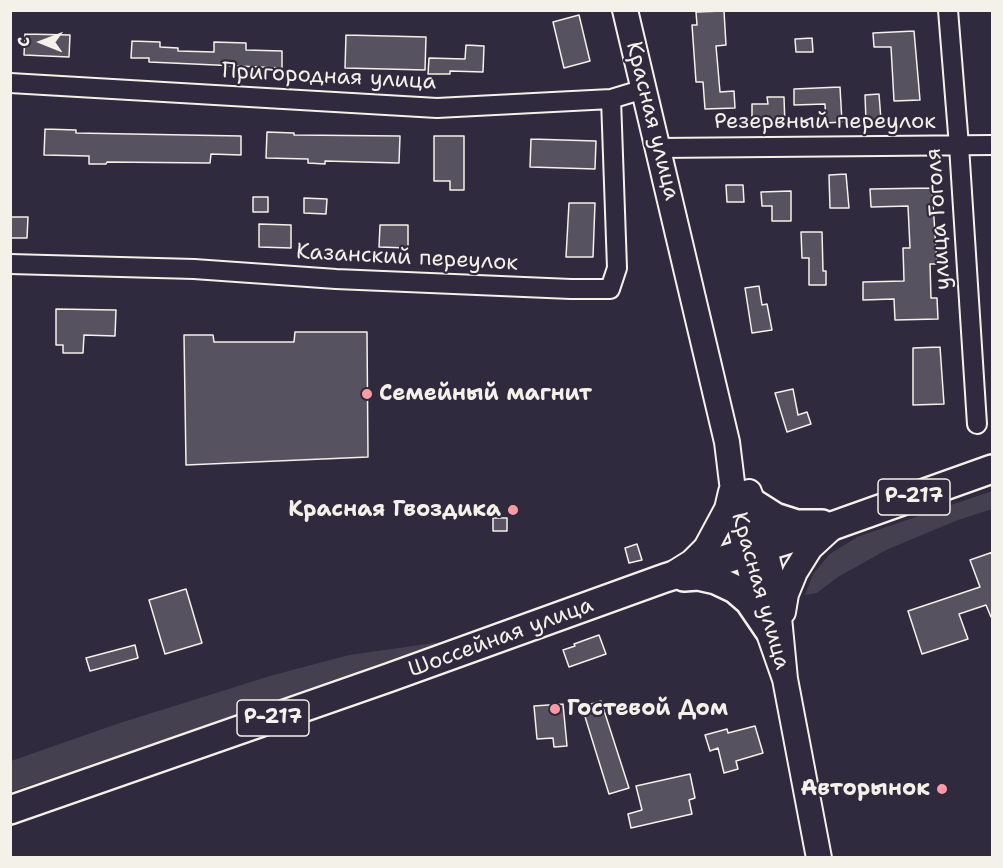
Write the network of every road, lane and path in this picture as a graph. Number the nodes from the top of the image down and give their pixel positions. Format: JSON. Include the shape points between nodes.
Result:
{"nodes":[{"id":1,"x":625,"y":10,"type":"edge"},
{"id":2,"x":948,"y":10,"type":"edge"},
{"id":3,"x":10,"y":83,"type":"edge"},
{"id":4,"x":644,"y":89,"type":"junction"},
{"id":5,"x":611,"y":99,"type":"junction"},
{"id":6,"x":993,"y":145,"type":"edge"},
{"id":7,"x":959,"y":146,"type":"junction"},
{"id":8,"x":659,"y":148,"type":"junction"},
{"id":9,"x":10,"y":264,"type":"edge"},
{"id":10,"x":977,"y":424,"type":"dead end"},
{"id":11,"x":727,"y":442,"type":"junction"},
{"id":12,"x":993,"y":469,"type":"edge"},
{"id":13,"x":732,"y":484,"type":"junction"},
{"id":14,"x":753,"y":503,"type":"junction"},
{"id":15,"x":835,"y":525,"type":"junction"},
{"id":16,"x":756,"y":551,"type":"junction"},
{"id":17,"x":665,"y":578,"type":"junction"},
{"id":18,"x":774,"y":628,"type":"junction"},
{"id":19,"x":10,"y":810,"type":"edge"},
{"id":20,"x":819,"y":858,"type":"edge"}],
"edges":[{"from":1,"to":4,"type":"main road","name":"Красная улица"},
{"from":2,"to":7,"type":"street","name":"улица Гоголя"},
{"from":3,"to":5,"type":"street","name":"Пригородная улица","via":[[436,108]]},
{"from":4,"to":5,"type":"street","name":"Пригородная улица"},
{"from":4,"to":8,"type":"main road","name":"Красная улица"},
{"from":5,"to":9,"type":"street","name":"Казанский переулок","via":[[617,268],[610,289]]},
{"from":6,"to":7,"type":"street","name":"Резервный переулок"},
{"from":7,"to":8,"type":"street","name":"Резервный переулок"},
{"from":7,"to":10,"type":"street","name":"улица Гоголя"},
{"from":8,"to":11,"type":"main road","name":"Красная улица"},
{"from":11,"to":13,"type":"main road","name":"Красная улица"},
{"from":11,"to":14,"type":"main road","name":"Красная улица"},
{"from":12,"to":15,"type":"highway","name":"Шоссейная улица","number":"Р-217"},
{"from":13,"to":16,"type":"main road","name":"Красная улица","via":[[735,507]]},
{"from":13,"to":17,"type":"main road","via":[[727,509],[706,548],[692,562]]},
{"from":14,"to":15,"type":"highway","via":[[775,517],[797,524]]},
{"from":14,"to":16,"type":"main road","name":"Красная улица"},
{"from":15,"to":16,"type":"highway","name":"Шоссейная улица","number":"Р-217"},
{"from":15,"to":18,"type":"main road","via":[[810,548],[795,572]]},
{"from":16,"to":17,"type":"highway","name":"Шоссейная улица","number":"Р-217"},
{"from":16,"to":18,"type":"main road","name":"Красная улица","via":[[758,602]]},
{"from":17,"to":18,"type":"highway","via":[[698,576],[716,580],[735,589]]},
{"from":17,"to":19,"type":"highway","name":"Шоссейная улица","number":"Р-217"},
{"from":18,"to":20,"type":"main road","name":"Красная улица"}]}
